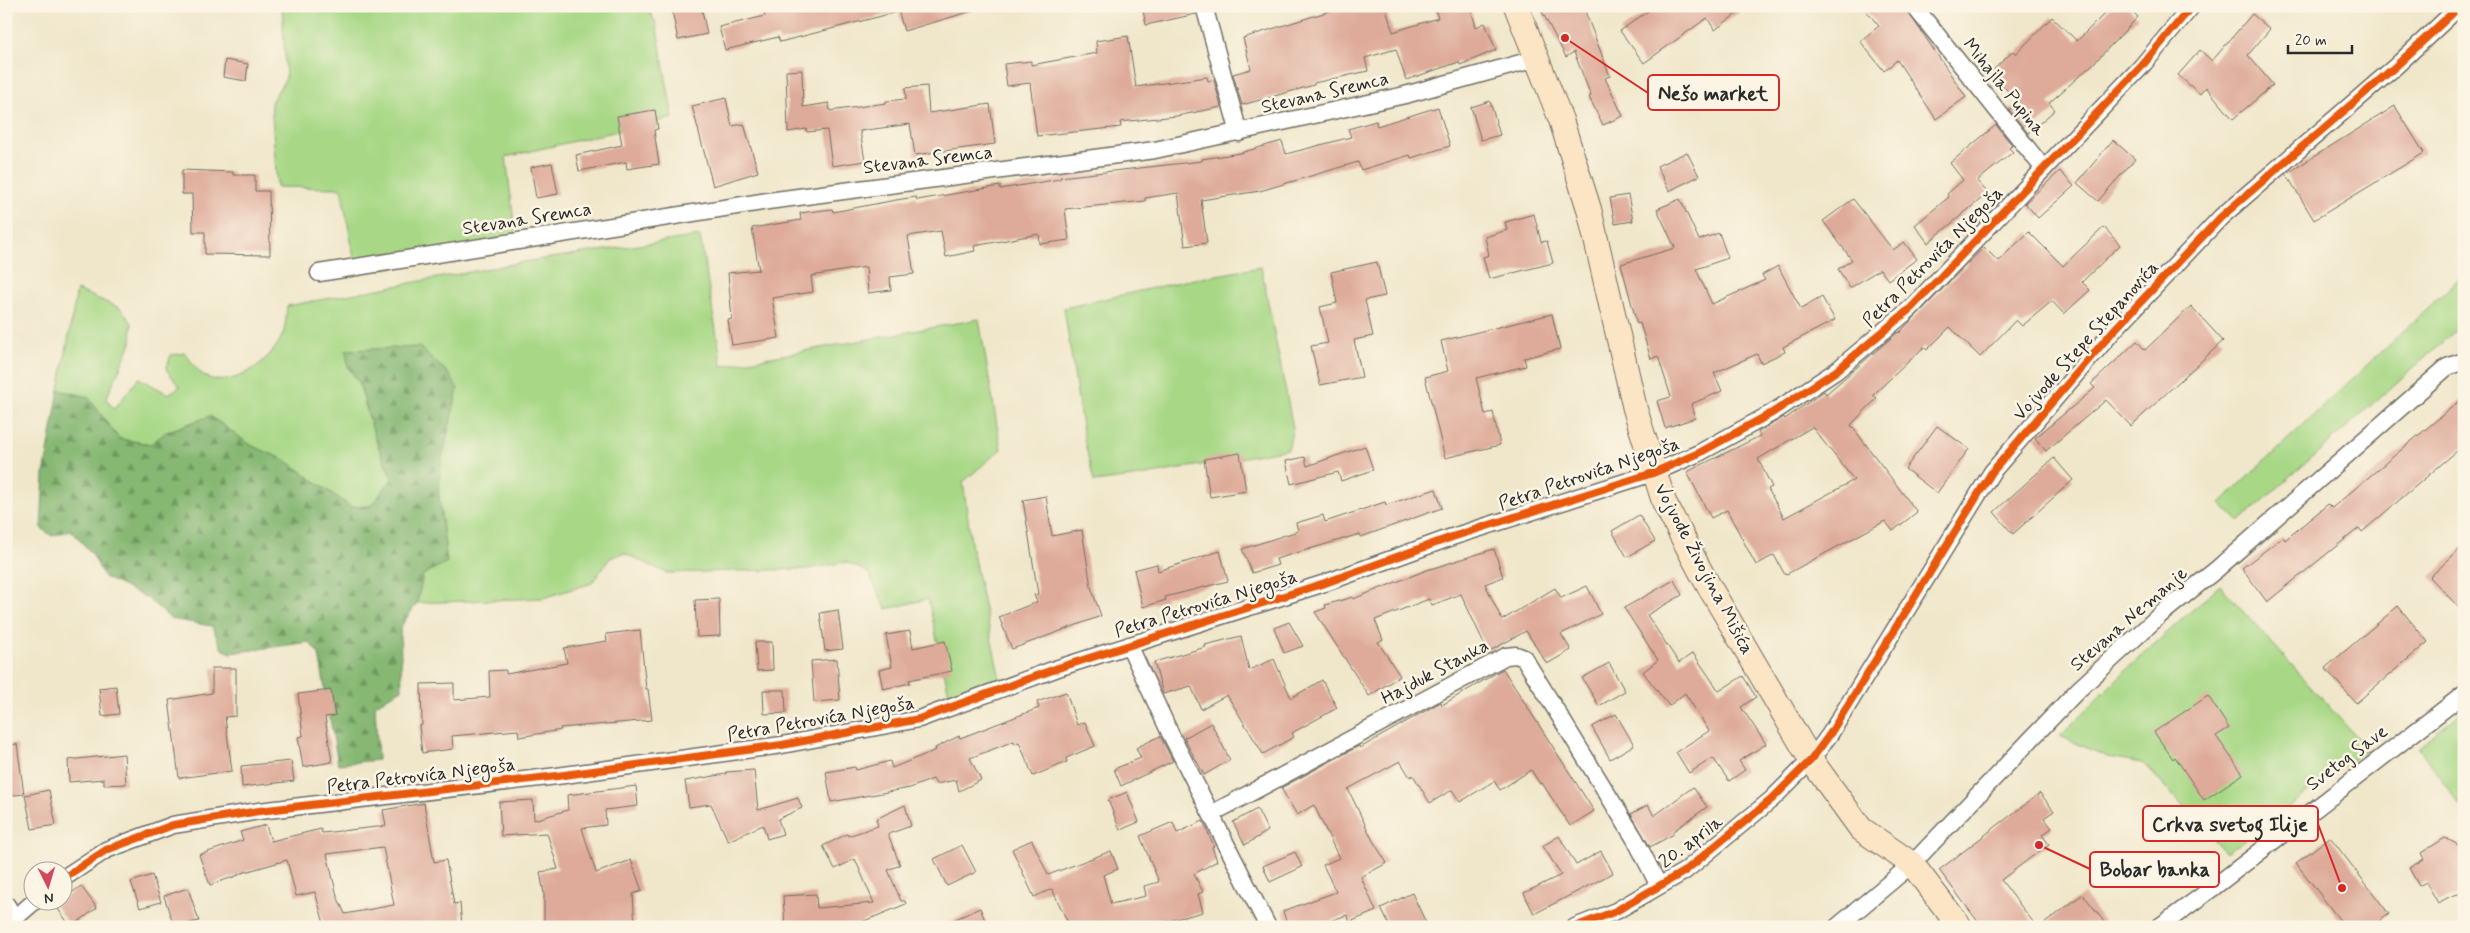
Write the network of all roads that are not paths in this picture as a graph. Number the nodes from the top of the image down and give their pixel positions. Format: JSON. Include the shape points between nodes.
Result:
{"nodes":[{"id":1,"x":1204,"y":6,"type":"edge"},
{"id":2,"x":1516,"y":6,"type":"edge"},
{"id":3,"x":1914,"y":6,"type":"edge"},
{"id":4,"x":2192,"y":6,"type":"edge"},
{"id":5,"x":2460,"y":6,"type":"edge"},
{"id":6,"x":1535,"y":59,"type":"junction"},
{"id":7,"x":1238,"y":133,"type":"junction"},
{"id":8,"x":2044,"y":169,"type":"junction"},
{"id":9,"x":320,"y":273,"type":"dead end"},
{"id":10,"x":2464,"y":361,"type":"edge"},
{"id":11,"x":1653,"y":473,"type":"junction"},
{"id":12,"x":1129,"y":645,"type":"junction"},
{"id":13,"x":2464,"y":694,"type":"edge"},
{"id":14,"x":1811,"y":760,"type":"junction"},
{"id":15,"x":1211,"y":814,"type":"junction"},
{"id":16,"x":1912,"y":864,"type":"junction"},
{"id":17,"x":72,"y":872,"type":"edge"},
{"id":18,"x":1660,"y":886,"type":"junction"},
{"id":19,"x":6,"y":904,"type":"edge"},
{"id":20,"x":24,"y":910,"type":"edge"},
{"id":21,"x":10,"y":922,"type":"edge"},
{"id":22,"x":1268,"y":927,"type":"edge"},
{"id":23,"x":1576,"y":927,"type":"edge"},
{"id":24,"x":1837,"y":927,"type":"edge"},
{"id":25,"x":1960,"y":927,"type":"edge"},
{"id":26,"x":2159,"y":927,"type":"edge"}],
"edges":[{"from":1,"to":7,"type":"street"},
{"from":2,"to":6,"type":"street","name":"Vojvode Živojina Mišića"},
{"from":3,"to":8,"type":"street","name":"Mihajla Pupina"},
{"from":4,"to":8,"type":"street","name":"Petra Petrovića Njegoša","via":[[2141,67]]},
{"from":5,"to":14,"type":"street","name":"Vojvode Stepe Stepanovića","via":[[2396,66],[2220,217],[2114,330],[1998,465]]},
{"from":6,"to":7,"type":"street","name":"Stevana Sremca","via":[[1405,95]]},
{"from":6,"to":11,"type":"street","name":"Vojvode Živojina Mišića","via":[[1561,120],[1589,209]]},
{"from":7,"to":9,"type":"street","name":"Stevana Sremca","via":[[1155,150],[768,201]]},
{"from":8,"to":11,"type":"street","name":"Petra Petrovića Njegoša","via":[[1911,308],[1836,371],[1772,413],[1699,453]]},
{"from":10,"to":16,"type":"street","name":"Stevana Nemanje","via":[[2447,367],[2098,671]]},
{"from":11,"to":12,"type":"street","name":"Petra Petrovića Njegoša","via":[[1452,536],[1325,583]]},
{"from":11,"to":14,"type":"street","name":"Vojvode Živojina Mišića","via":[[1664,502],[1703,576]]},
{"from":12,"to":15,"type":"street"},
{"from":12,"to":17,"type":"street","name":"Petra Petrovića Njegoša","via":[[919,719],[782,745],[259,811],[173,825],[106,850]]},
{"from":13,"to":26,"type":"street","name":"Svetog Save"},
{"from":14,"to":16,"type":"street","name":"Vojvode Živojina Mišića","via":[[1861,829]]},
{"from":14,"to":18,"type":"street","name":"20. aprila","via":[[1772,799],[1685,871]]},
{"from":15,"to":18,"type":"street","name":"Hajduk Stanka","via":[[1506,656],[1516,655],[1524,658],[1530,667],[1636,839]]},
{"from":15,"to":22,"type":"street"},
{"from":16,"to":24,"type":"street","name":"Stevana Nemanje"},
{"from":16,"to":25,"type":"street","name":"Vojvode Živojina Mišića"},
{"from":18,"to":23,"type":"street","name":"20. aprila"},
{"from":19,"to":21,"type":"street"},
{"from":20,"to":21,"type":"street"}]}
